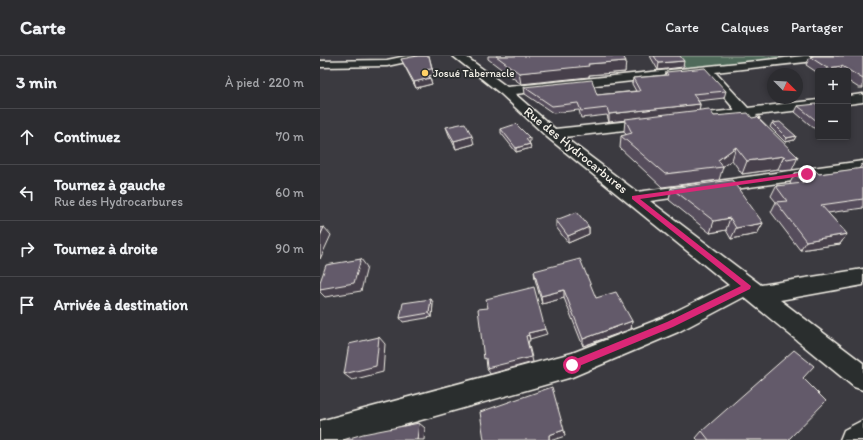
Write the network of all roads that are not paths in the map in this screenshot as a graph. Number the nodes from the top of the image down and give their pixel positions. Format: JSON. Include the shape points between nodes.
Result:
{"nodes":[{"id":1,"x":421,"y":56,"type":"edge"},
{"id":2,"x":458,"y":56,"type":"edge"},
{"id":3,"x":832,"y":56,"type":"edge"},
{"id":4,"x":320,"y":64,"type":"edge"},
{"id":5,"x":707,"y":70,"type":"junction"},
{"id":6,"x":505,"y":91,"type":"junction"},
{"id":7,"x":863,"y":98,"type":"edge"},
{"id":8,"x":851,"y":100,"type":"edge"},
{"id":9,"x":815,"y":104,"type":"edge"},
{"id":10,"x":745,"y":113,"type":"junction"},
{"id":11,"x":675,"y":120,"type":"edge"},
{"id":12,"x":660,"y":122,"type":"edge"},
{"id":13,"x":763,"y":129,"type":"edge"},
{"id":14,"x":552,"y":134,"type":"junction"},
{"id":15,"x":863,"y":166,"type":"edge"},
{"id":16,"x":634,"y":198,"type":"junction"},
{"id":17,"x":863,"y":278,"type":"edge"},
{"id":18,"x":752,"y":290,"type":"junction"},
{"id":19,"x":863,"y":378,"type":"edge"},
{"id":20,"x":863,"y":434,"type":"edge"},
{"id":21,"x":320,"y":435,"type":"edge"},
{"id":22,"x":854,"y":440,"type":"edge"}],
"edges":[{"from":1,"to":4,"type":"street","via":[[387,63]]},
{"from":2,"to":6,"type":"street","name":"Rue des Hydrocarbures"},
{"from":3,"to":5,"type":"street"},
{"from":5,"to":6,"type":"street"},
{"from":5,"to":10,"type":"street"},
{"from":6,"to":14,"type":"street","name":"Rue des Hydrocarbures"},
{"from":7,"to":8,"type":"street"},
{"from":9,"to":10,"type":"street"},
{"from":10,"to":11,"type":"street"},
{"from":10,"to":13,"type":"street"},
{"from":12,"to":14,"type":"street"},
{"from":14,"to":16,"type":"street","name":"Rue des Hydrocarbures"},
{"from":15,"to":16,"type":"street","via":[[801,168]]},
{"from":16,"to":18,"type":"street","name":"Rue des Hydrocarbures"},
{"from":17,"to":18,"type":"street"},
{"from":18,"to":19,"type":"street","name":"Rue des Hydrocarbures"},
{"from":18,"to":21,"type":"street","via":[[572,365]]},
{"from":20,"to":22,"type":"street"}]}
